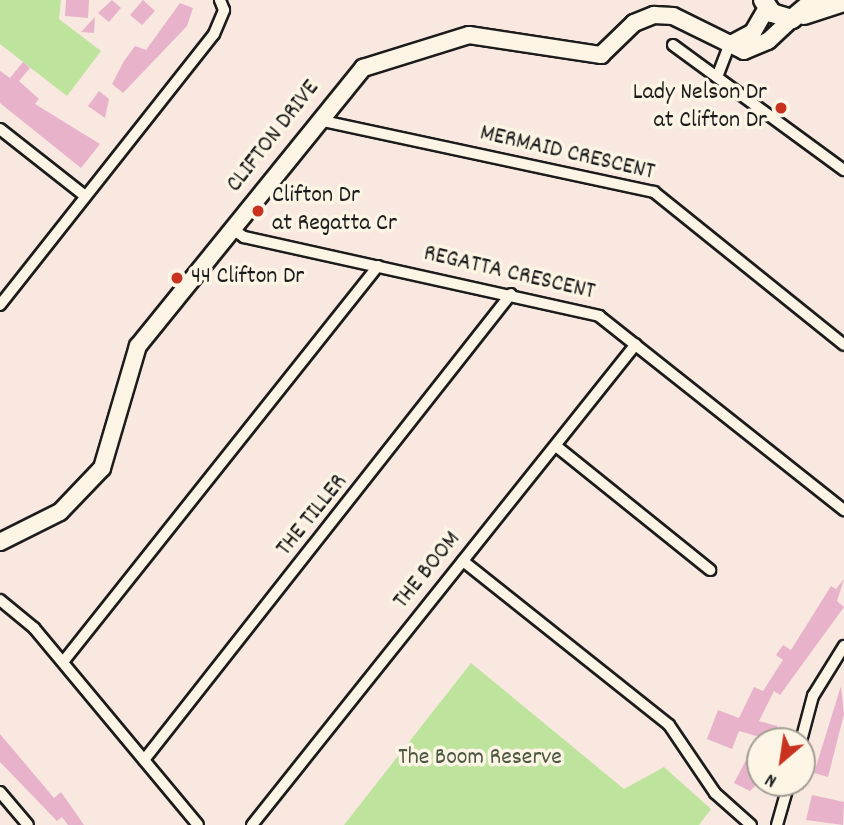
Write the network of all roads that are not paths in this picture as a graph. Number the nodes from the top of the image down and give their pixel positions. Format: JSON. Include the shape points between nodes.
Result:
{"nodes":[{"id":1,"x":220,"y":0,"type":"edge"},
{"id":2,"x":815,"y":0,"type":"edge"},
{"id":3,"x":763,"y":2,"type":"edge"},
{"id":4,"x":844,"y":2,"type":"edge"},
{"id":5,"x":798,"y":17,"type":"junction"},
{"id":6,"x":673,"y":45,"type":"dead end"},
{"id":7,"x":729,"y":46,"type":"junction"},
{"id":8,"x":717,"y":77,"type":"junction"},
{"id":9,"x":315,"y":119,"type":"junction"},
{"id":10,"x":0,"y":130,"type":"edge"},
{"id":11,"x":844,"y":170,"type":"edge"},
{"id":12,"x":85,"y":196,"type":"junction"},
{"id":13,"x":231,"y":228,"type":"junction"},
{"id":14,"x":378,"y":266,"type":"junction"},
{"id":15,"x":4,"y":290,"type":"edge"},
{"id":16,"x":511,"y":294,"type":"junction"},
{"id":17,"x":0,"y":305,"type":"edge"},
{"id":18,"x":636,"y":344,"type":"junction"},
{"id":19,"x":844,"y":345,"type":"edge"},
{"id":20,"x":556,"y":446,"type":"junction"},
{"id":21,"x":844,"y":510,"type":"edge"},
{"id":22,"x":0,"y":542,"type":"edge"},
{"id":23,"x":463,"y":561,"type":"junction"},
{"id":24,"x":710,"y":570,"type":"dead end"},
{"id":25,"x":0,"y":600,"type":"edge"},
{"id":26,"x":844,"y":646,"type":"edge"},
{"id":27,"x":63,"y":662,"type":"junction"},
{"id":28,"x":805,"y":727,"type":"edge"},
{"id":29,"x":144,"y":760,"type":"junction"},
{"id":30,"x":0,"y":792,"type":"edge"},
{"id":31,"x":785,"y":797,"type":"edge"},
{"id":32,"x":28,"y":825,"type":"edge"},
{"id":33,"x":198,"y":825,"type":"edge"},
{"id":34,"x":252,"y":825,"type":"edge"},
{"id":35,"x":751,"y":825,"type":"edge"},
{"id":36,"x":777,"y":825,"type":"edge"}],
"edges":[{"from":1,"to":12,"type":"street","via":[[224,10],[214,34]]},
{"from":2,"to":5,"type":"main road"},
{"from":3,"to":5,"type":"main road"},
{"from":3,"to":7,"type":"street","via":[[753,32]]},
{"from":4,"to":5,"type":"main road"},
{"from":5,"to":7,"type":"street","via":[[752,50]]},
{"from":6,"to":8,"type":"street"},
{"from":7,"to":8,"type":"street"},
{"from":7,"to":9,"type":"street","name":"CLIFTON DRIVE","via":[[665,15],[634,23],[606,52],[593,56],[469,35],[370,63]]},
{"from":8,"to":11,"type":"street"},
{"from":9,"to":13,"type":"street","name":"CLIFTON DRIVE"},
{"from":9,"to":19,"type":"street","name":"MERMAID CRESCENT","via":[[654,192]]},
{"from":10,"to":12,"type":"street"},
{"from":12,"to":15,"type":"street"},
{"from":13,"to":14,"type":"street","name":"REGATTA CRESCENT","via":[[244,237]]},
{"from":13,"to":22,"type":"street","name":"CLIFTON DRIVE","via":[[138,346],[102,468],[60,512]]},
{"from":14,"to":16,"type":"street","name":"REGATTA CRESCENT"},
{"from":14,"to":27,"type":"street"},
{"from":15,"to":17,"type":"street"},
{"from":16,"to":18,"type":"street","name":"REGATTA CRESCENT","via":[[587,311]]},
{"from":16,"to":29,"type":"street","name":"THE TILLER"},
{"from":18,"to":20,"type":"street","name":"THE BOOM"},
{"from":18,"to":21,"type":"street","name":"REGATTA CRESCENT"},
{"from":20,"to":23,"type":"street","name":"THE BOOM"},
{"from":20,"to":24,"type":"street"},
{"from":23,"to":34,"type":"street","name":"THE BOOM"},
{"from":23,"to":35,"type":"street","via":[[669,725],[715,793]]},
{"from":25,"to":27,"type":"street"},
{"from":26,"to":28,"type":"street","via":[[813,696]]},
{"from":27,"to":29,"type":"street"},
{"from":29,"to":33,"type":"street"},
{"from":30,"to":32,"type":"street"},
{"from":31,"to":36,"type":"street"}]}
